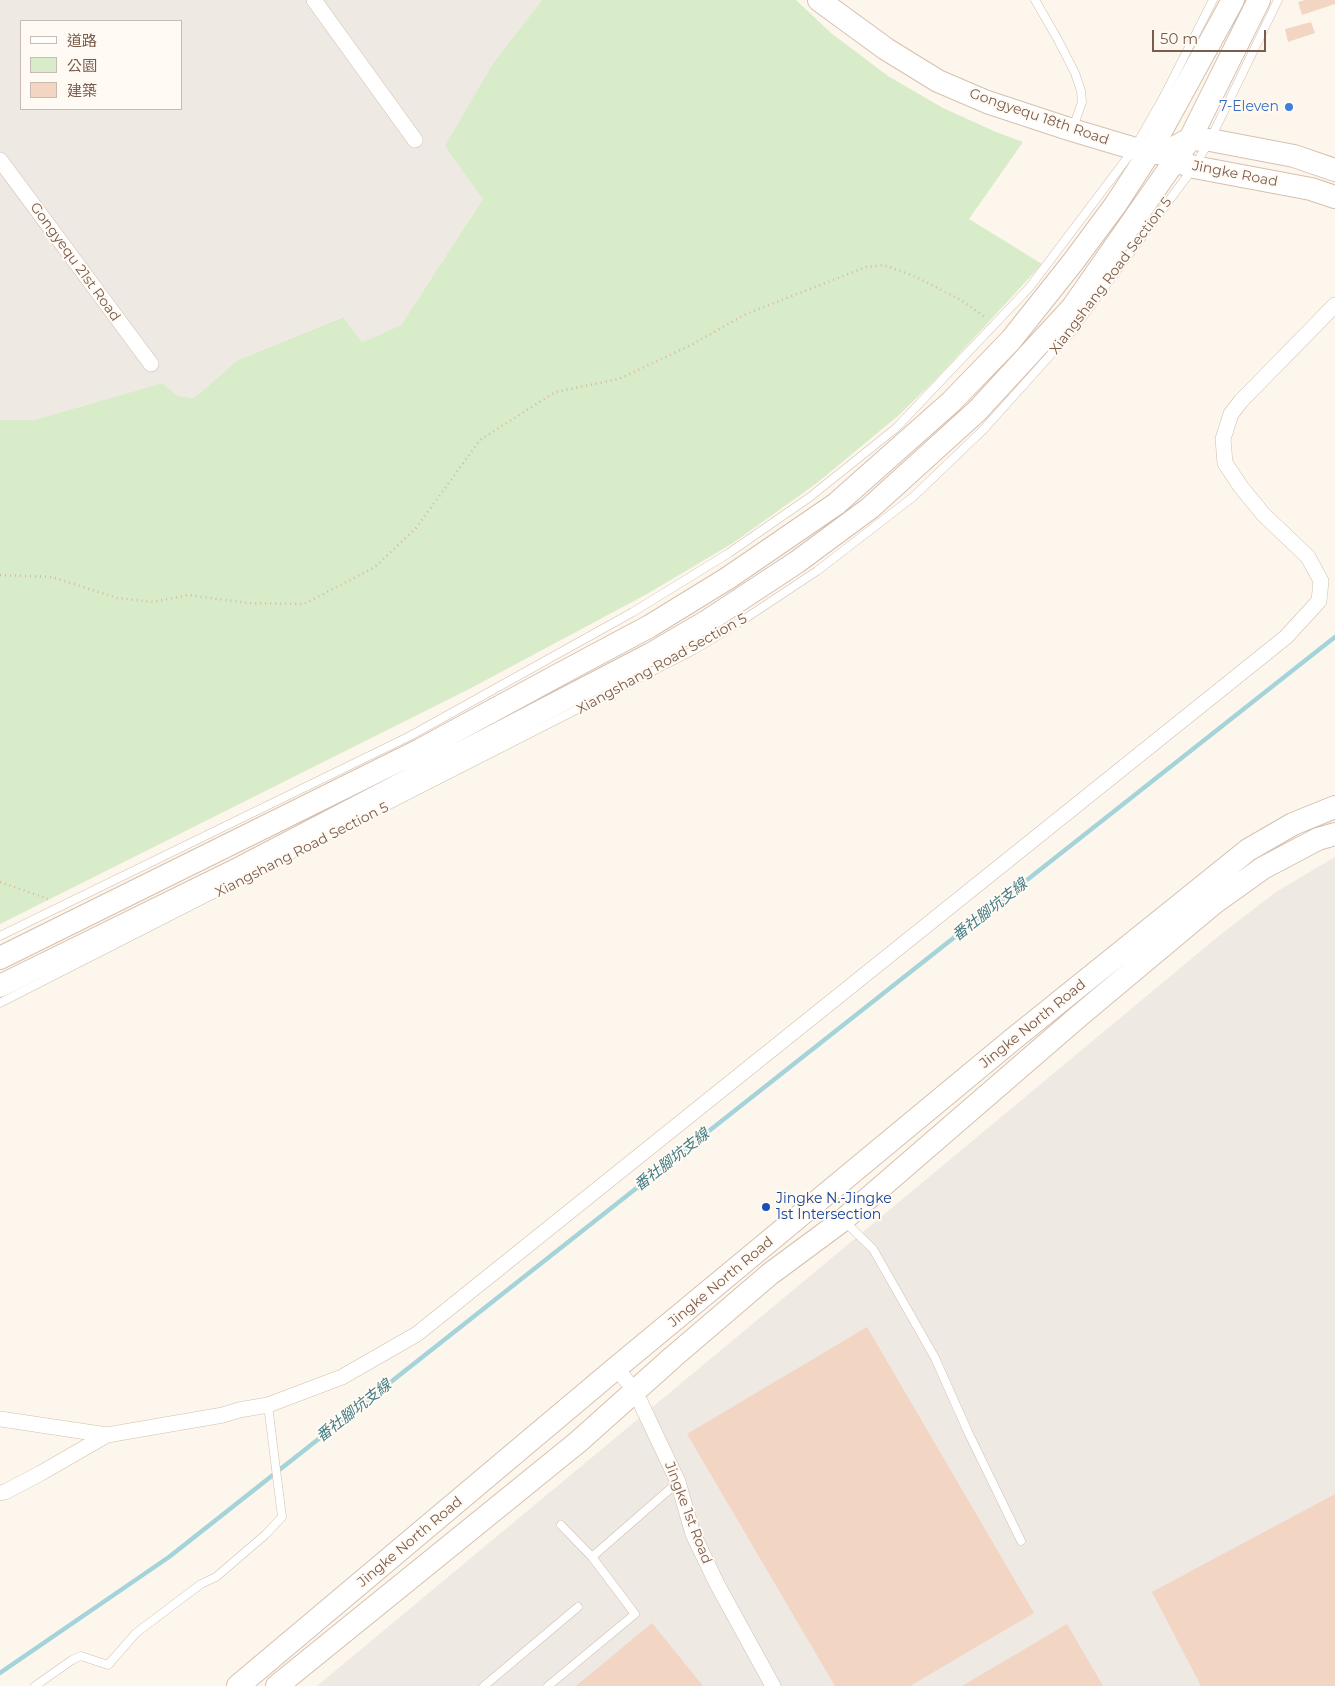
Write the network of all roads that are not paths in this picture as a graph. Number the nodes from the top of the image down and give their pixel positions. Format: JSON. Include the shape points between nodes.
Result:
{"nodes":[{"id":1,"x":314,"y":0,"type":"edge"},
{"id":2,"x":819,"y":0,"type":"edge"},
{"id":3,"x":1035,"y":0,"type":"edge"},
{"id":4,"x":1213,"y":0,"type":"edge"},
{"id":5,"x":1233,"y":0,"type":"edge"},
{"id":6,"x":1259,"y":0,"type":"edge"},
{"id":7,"x":1278,"y":0,"type":"edge"},
{"id":8,"x":1072,"y":130,"type":"junction"},
{"id":9,"x":415,"y":140,"type":"dead end"},
{"id":10,"x":1200,"y":140,"type":"junction"},
{"id":11,"x":1163,"y":157,"type":"junction"},
{"id":12,"x":0,"y":160,"type":"edge"},
{"id":13,"x":1335,"y":170,"type":"edge"},
{"id":14,"x":1335,"y":197,"type":"edge"},
{"id":15,"x":1335,"y":305,"type":"edge"},
{"id":16,"x":150,"y":364,"type":"dead end"},
{"id":17,"x":1335,"y":807,"type":"edge"},
{"id":18,"x":1335,"y":834,"type":"edge"},
{"id":19,"x":0,"y":936,"type":"edge"},
{"id":20,"x":0,"y":958,"type":"edge"},
{"id":21,"x":0,"y":986,"type":"edge"},
{"id":22,"x":0,"y":1003,"type":"edge"},
{"id":23,"x":842,"y":1220,"type":"junction"},
{"id":24,"x":616,"y":1368,"type":"junction"},
{"id":25,"x":635,"y":1391,"type":"junction"},
{"id":26,"x":268,"y":1405,"type":"junction"},
{"id":27,"x":0,"y":1419,"type":"edge"},
{"id":28,"x":107,"y":1436,"type":"junction"},
{"id":29,"x":678,"y":1482,"type":"junction"},
{"id":30,"x":0,"y":1492,"type":"edge"},
{"id":31,"x":561,"y":1525,"type":"dead end"},
{"id":32,"x":1021,"y":1541,"type":"dead end"},
{"id":33,"x":592,"y":1558,"type":"junction"},
{"id":34,"x":578,"y":1606,"type":"dead end"},
{"id":35,"x":35,"y":1686,"type":"edge"},
{"id":36,"x":238,"y":1686,"type":"edge"},
{"id":37,"x":277,"y":1686,"type":"edge"},
{"id":38,"x":484,"y":1686,"type":"edge"},
{"id":39,"x":548,"y":1686,"type":"edge"},
{"id":40,"x":773,"y":1686,"type":"edge"}],
"edges":[{"from":1,"to":9,"type":"street"},
{"from":2,"to":8,"type":"street","name":"Gongyequ 18th Road","via":[[886,49],[938,81],[987,102]]},
{"from":3,"to":8,"type":"lane","via":[[1058,38],[1081,91],[1082,102]]},
{"from":4,"to":11,"type":"lane","name":"Xiangshang Road Section 5","via":[[1164,98]]},
{"from":5,"to":11,"type":"street","name":"Xiangshang Road Section 5","via":[[1188,86]]},
{"from":6,"to":10,"type":"street","name":"Xiangshang Road Section 5"},
{"from":7,"to":10,"type":"lane","name":"Xiangshang Road Section 5"},
{"from":8,"to":11,"type":"street","name":"Gongyequ 18th Road"},
{"from":10,"to":11,"type":"street","name":"Xiangshang Road Section 5"},
{"from":10,"to":13,"type":"street","name":"Jingke Road","via":[[1294,156]]},
{"from":11,"to":14,"type":"street","name":"Jingke Road"},
{"from":11,"to":19,"type":"lane","name":"Xiangshang Road Section 5","via":[[1029,288],[896,428],[810,497],[729,553],[633,612],[410,736]]},
{"from":11,"to":20,"type":"street","name":"Xiangshang Road Section 5","via":[[1116,204],[1011,340],[951,402],[836,504],[728,578],[650,626],[412,754]]},
{"from":11,"to":21,"type":"street","name":"Xiangshang Road Section 5","via":[[1072,308],[978,411],[870,508],[797,562],[709,620],[643,658],[242,866]]},
{"from":11,"to":22,"type":"lane","name":"Xiangshang Road Section 5","via":[[1072,331],[984,429],[913,497],[817,571],[743,620],[668,663]]},
{"from":12,"to":16,"type":"street","name":"Gongyequ 21st Road"},
{"from":15,"to":26,"type":"street","via":[[1241,401],[1231,414],[1223,440],[1225,463],[1263,514],[1308,557],[1320,581],[1319,601],[1286,636],[416,1334],[342,1377]]},
{"from":17,"to":24,"type":"street","name":"Jingke North Road","via":[[1293,824],[1248,850],[1012,1040]]},
{"from":18,"to":23,"type":"street","name":"Jingke North Road","via":[[1318,839],[1263,868],[1214,903]]},
{"from":23,"to":25,"type":"street","name":"Jingke North Road","via":[[770,1274]]},
{"from":23,"to":32,"type":"lane","via":[[873,1249],[935,1358]]},
{"from":24,"to":25,"type":"street","name":"Jingke 1st Road"},
{"from":24,"to":36,"type":"street","name":"Jingke North Road"},
{"from":25,"to":29,"type":"street","name":"Jingke 1st Road"},
{"from":25,"to":37,"type":"street","name":"Jingke North Road","via":[[578,1442]]},
{"from":26,"to":28,"type":"street"},
{"from":26,"to":35,"type":"lane","via":[[282,1517],[265,1536],[216,1576],[136,1633],[108,1665],[81,1656]]},
{"from":27,"to":28,"type":"street"},
{"from":28,"to":30,"type":"street"},
{"from":29,"to":33,"type":"lane"},
{"from":29,"to":40,"type":"street","name":"Jingke 1st Road","via":[[694,1534],[717,1584]]},
{"from":31,"to":33,"type":"lane"},
{"from":33,"to":39,"type":"lane","via":[[634,1614]]},
{"from":34,"to":38,"type":"lane"}]}
